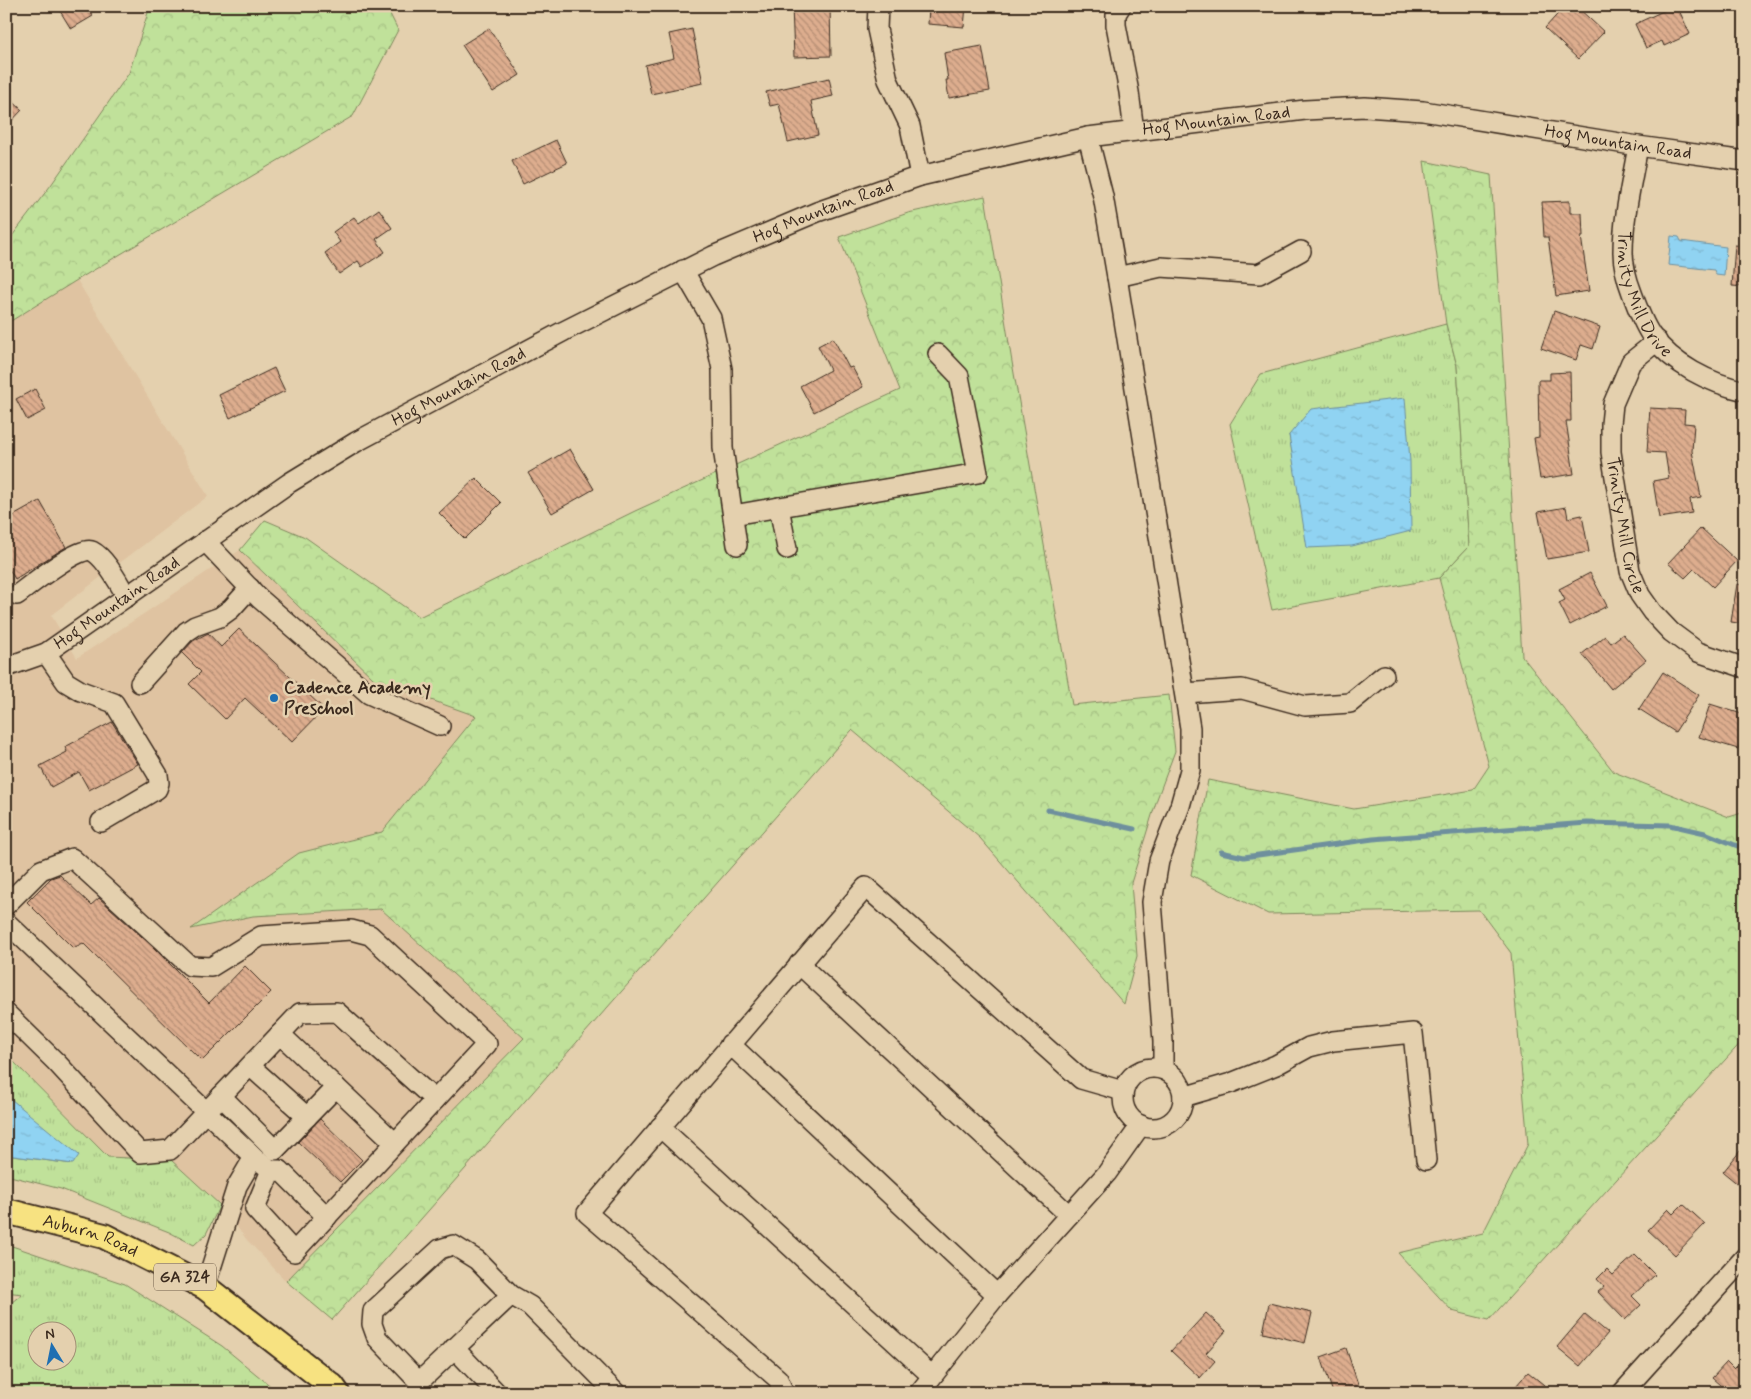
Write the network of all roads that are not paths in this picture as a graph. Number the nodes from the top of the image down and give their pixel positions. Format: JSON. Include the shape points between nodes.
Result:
{"nodes":[{"id":1,"x":878,"y":6,"type":"edge"},
{"id":2,"x":1121,"y":6,"type":"edge"},
{"id":3,"x":1134,"y":131,"type":"junction"},
{"id":4,"x":1088,"y":137,"type":"junction"},
{"id":5,"x":1638,"y":146,"type":"junction"},
{"id":6,"x":1745,"y":161,"type":"edge"},
{"id":7,"x":920,"y":176,"type":"junction"},
{"id":8,"x":1301,"y":251,"type":"dead end"},
{"id":9,"x":684,"y":270,"type":"junction"},
{"id":10,"x":1117,"y":277,"type":"junction"},
{"id":11,"x":1657,"y":340,"type":"junction"},
{"id":12,"x":938,"y":354,"type":"dead end"},
{"id":13,"x":1745,"y":391,"type":"edge"},
{"id":14,"x":780,"y":507,"type":"junction"},
{"id":15,"x":733,"y":515,"type":"junction"},
{"id":16,"x":205,"y":542,"type":"junction"},
{"id":17,"x":737,"y":545,"type":"dead end"},
{"id":18,"x":787,"y":549,"type":"dead end"},
{"id":19,"x":250,"y":588,"type":"junction"},
{"id":20,"x":17,"y":595,"type":"dead end"},
{"id":21,"x":128,"y":597,"type":"junction"},
{"id":22,"x":46,"y":653,"type":"junction"},
{"id":23,"x":6,"y":667,"type":"edge"},
{"id":24,"x":1745,"y":668,"type":"edge"},
{"id":25,"x":1384,"y":675,"type":"dead end"},
{"id":26,"x":140,"y":683,"type":"dead end"},
{"id":27,"x":1185,"y":693,"type":"junction"},
{"id":28,"x":440,"y":726,"type":"dead end"},
{"id":29,"x":101,"y":822,"type":"dead end"},
{"id":30,"x":6,"y":905,"type":"edge"},
{"id":31,"x":6,"y":922,"type":"edge"},
{"id":32,"x":799,"y":964,"type":"junction"},
{"id":33,"x":6,"y":1013,"type":"edge"},
{"id":34,"x":280,"y":1034,"type":"junction"},
{"id":35,"x":730,"y":1044,"type":"junction"},
{"id":36,"x":250,"y":1066,"type":"junction"},
{"id":37,"x":1163,"y":1069,"type":"junction"},
{"id":38,"x":336,"y":1087,"type":"junction"},
{"id":39,"x":1123,"y":1091,"type":"junction"},
{"id":40,"x":221,"y":1096,"type":"junction"},
{"id":41,"x":1183,"y":1097,"type":"junction"},
{"id":42,"x":435,"y":1100,"type":"junction"},
{"id":43,"x":207,"y":1111,"type":"junction"},
{"id":44,"x":307,"y":1117,"type":"junction"},
{"id":45,"x":1141,"y":1125,"type":"junction"},
{"id":46,"x":660,"y":1127,"type":"junction"},
{"id":47,"x":395,"y":1143,"type":"junction"},
{"id":48,"x":265,"y":1160,"type":"junction"},
{"id":49,"x":1426,"y":1160,"type":"dead end"},
{"id":50,"x":6,"y":1210,"type":"edge"},
{"id":51,"x":1069,"y":1215,"type":"junction"},
{"id":52,"x":327,"y":1217,"type":"junction"},
{"id":53,"x":1745,"y":1257,"type":"edge"},
{"id":54,"x":204,"y":1287,"type":"junction"},
{"id":55,"x":511,"y":1295,"type":"junction"},
{"id":56,"x":996,"y":1295,"type":"junction"},
{"id":57,"x":454,"y":1348,"type":"junction"},
{"id":58,"x":932,"y":1376,"type":"junction"},
{"id":59,"x":337,"y":1393,"type":"edge"},
{"id":60,"x":497,"y":1393,"type":"edge"},
{"id":61,"x":616,"y":1393,"type":"edge"},
{"id":62,"x":784,"y":1393,"type":"edge"},
{"id":63,"x":919,"y":1393,"type":"edge"},
{"id":64,"x":1622,"y":1393,"type":"edge"}],
"edges":[{"from":1,"to":7,"type":"street","via":[[877,29],[888,80],[910,126]]},
{"from":2,"to":3,"type":"street","via":[[1116,14],[1116,25]]},
{"from":3,"to":4,"type":"street","name":"Hog Mountain Road"},
{"from":3,"to":5,"type":"street","name":"Hog Mountain Road","via":[[1305,110],[1365,107],[1423,111]]},
{"from":4,"to":7,"type":"street","name":"Hog Mountain Road"},
{"from":4,"to":10,"type":"street","via":[[1103,196]]},
{"from":5,"to":6,"type":"street","name":"Hog Mountain Road"},
{"from":5,"to":11,"type":"street","name":"Trinity Mill Drive","via":[[1625,221],[1623,254],[1636,305],[1651,335]]},
{"from":7,"to":9,"type":"street","name":"Hog Mountain Road","via":[[817,212]]},
{"from":8,"to":10,"type":"street","via":[[1259,274],[1161,267]]},
{"from":9,"to":15,"type":"street","via":[[711,318],[722,369],[723,448]]},
{"from":9,"to":16,"type":"street","name":"Hog Mountain Road","via":[[356,442],[289,483]]},
{"from":10,"to":27,"type":"street"},
{"from":11,"to":13,"type":"street","name":"Trinity Mill Drive","via":[[1674,359],[1698,374]]},
{"from":11,"to":24,"type":"street","name":"Trinity Mill Circle","via":[[1631,362],[1613,404],[1611,452],[1630,572],[1640,595],[1671,632],[1698,652]]},
{"from":12,"to":14,"type":"street","via":[[959,376],[978,474]]},
{"from":14,"to":15,"type":"street"},
{"from":14,"to":18,"type":"street"},
{"from":15,"to":17,"type":"street"},
{"from":16,"to":19,"type":"street"},
{"from":16,"to":21,"type":"street","name":"Hog Mountain Road"},
{"from":19,"to":26,"type":"street","via":[[220,617],[186,632]]},
{"from":19,"to":28,"type":"street","via":[[369,694]]},
{"from":20,"to":21,"type":"street","via":[[86,550],[92,551],[105,563]]},
{"from":21,"to":22,"type":"street","name":"Hog Mountain Road"},
{"from":22,"to":23,"type":"street","name":"Hog Mountain Road"},
{"from":22,"to":29,"type":"street","via":[[66,682],[114,703],[158,775],[160,783],[157,789]]},
{"from":25,"to":27,"type":"street","via":[[1350,703],[1305,706],[1242,690]]},
{"from":27,"to":37,"type":"street","via":[[1190,728],[1190,770],[1159,861],[1152,902]]},
{"from":30,"to":42,"type":"street","via":[[41,870],[72,858],[190,966],[211,967],[262,936],[351,930],[370,935],[487,1044]]},
{"from":31,"to":43,"type":"street"},
{"from":32,"to":35,"type":"street"},
{"from":32,"to":39,"type":"street","via":[[866,887],[1082,1079]]},
{"from":32,"to":51,"type":"street"},
{"from":33,"to":43,"type":"street","via":[[140,1153],[170,1150]]},
{"from":34,"to":36,"type":"street"},
{"from":34,"to":38,"type":"street"},
{"from":34,"to":42,"type":"street","via":[[300,1013],[337,1012]]},
{"from":35,"to":46,"type":"street"},
{"from":35,"to":56,"type":"street"},
{"from":36,"to":40,"type":"street"},
{"from":36,"to":44,"type":"street"},
{"from":37,"to":39,"type":"street","via":[[1146,1068],[1136,1072]]},
{"from":37,"to":41,"type":"street","via":[[1180,1083]]},
{"from":38,"to":44,"type":"street"},
{"from":38,"to":47,"type":"street"},
{"from":39,"to":45,"type":"street","via":[[1124,1107],[1129,1116]]},
{"from":40,"to":43,"type":"street"},
{"from":40,"to":48,"type":"street"},
{"from":41,"to":45,"type":"street","via":[[1180,1111],[1166,1125],[1156,1128]]},
{"from":41,"to":49,"type":"street","via":[[1231,1083],[1309,1048],[1333,1041],[1413,1033]]},
{"from":42,"to":47,"type":"street"},
{"from":43,"to":48,"type":"street"},
{"from":44,"to":48,"type":"street"},
{"from":45,"to":51,"type":"street","via":[[1107,1173]]},
{"from":46,"to":58,"type":"street"},
{"from":46,"to":62,"type":"street","via":[[587,1213],[778,1379]]},
{"from":47,"to":52,"type":"street"},
{"from":48,"to":52,"type":"street","via":[[280,1170]]},
{"from":48,"to":52,"type":"street","via":[[255,1209],[294,1252]]},
{"from":48,"to":54,"type":"street","via":[[236,1186]]},
{"from":50,"to":54,"type":"main road","name":"Auburn Road","number":"GA 324","via":[[104,1236]]},
{"from":51,"to":56,"type":"street"},
{"from":53,"to":64,"type":"street"},
{"from":54,"to":59,"type":"main road","name":"Auburn Road","number":"GA 324"},
{"from":55,"to":57,"type":"street"},
{"from":55,"to":57,"type":"street","via":[[477,1260],[453,1245],[440,1249],[373,1311],[372,1324],[377,1338],[419,1382]]},
{"from":55,"to":61,"type":"street","via":[[530,1306]]},
{"from":56,"to":58,"type":"street"},
{"from":57,"to":60,"type":"street"},
{"from":58,"to":63,"type":"street"}]}
